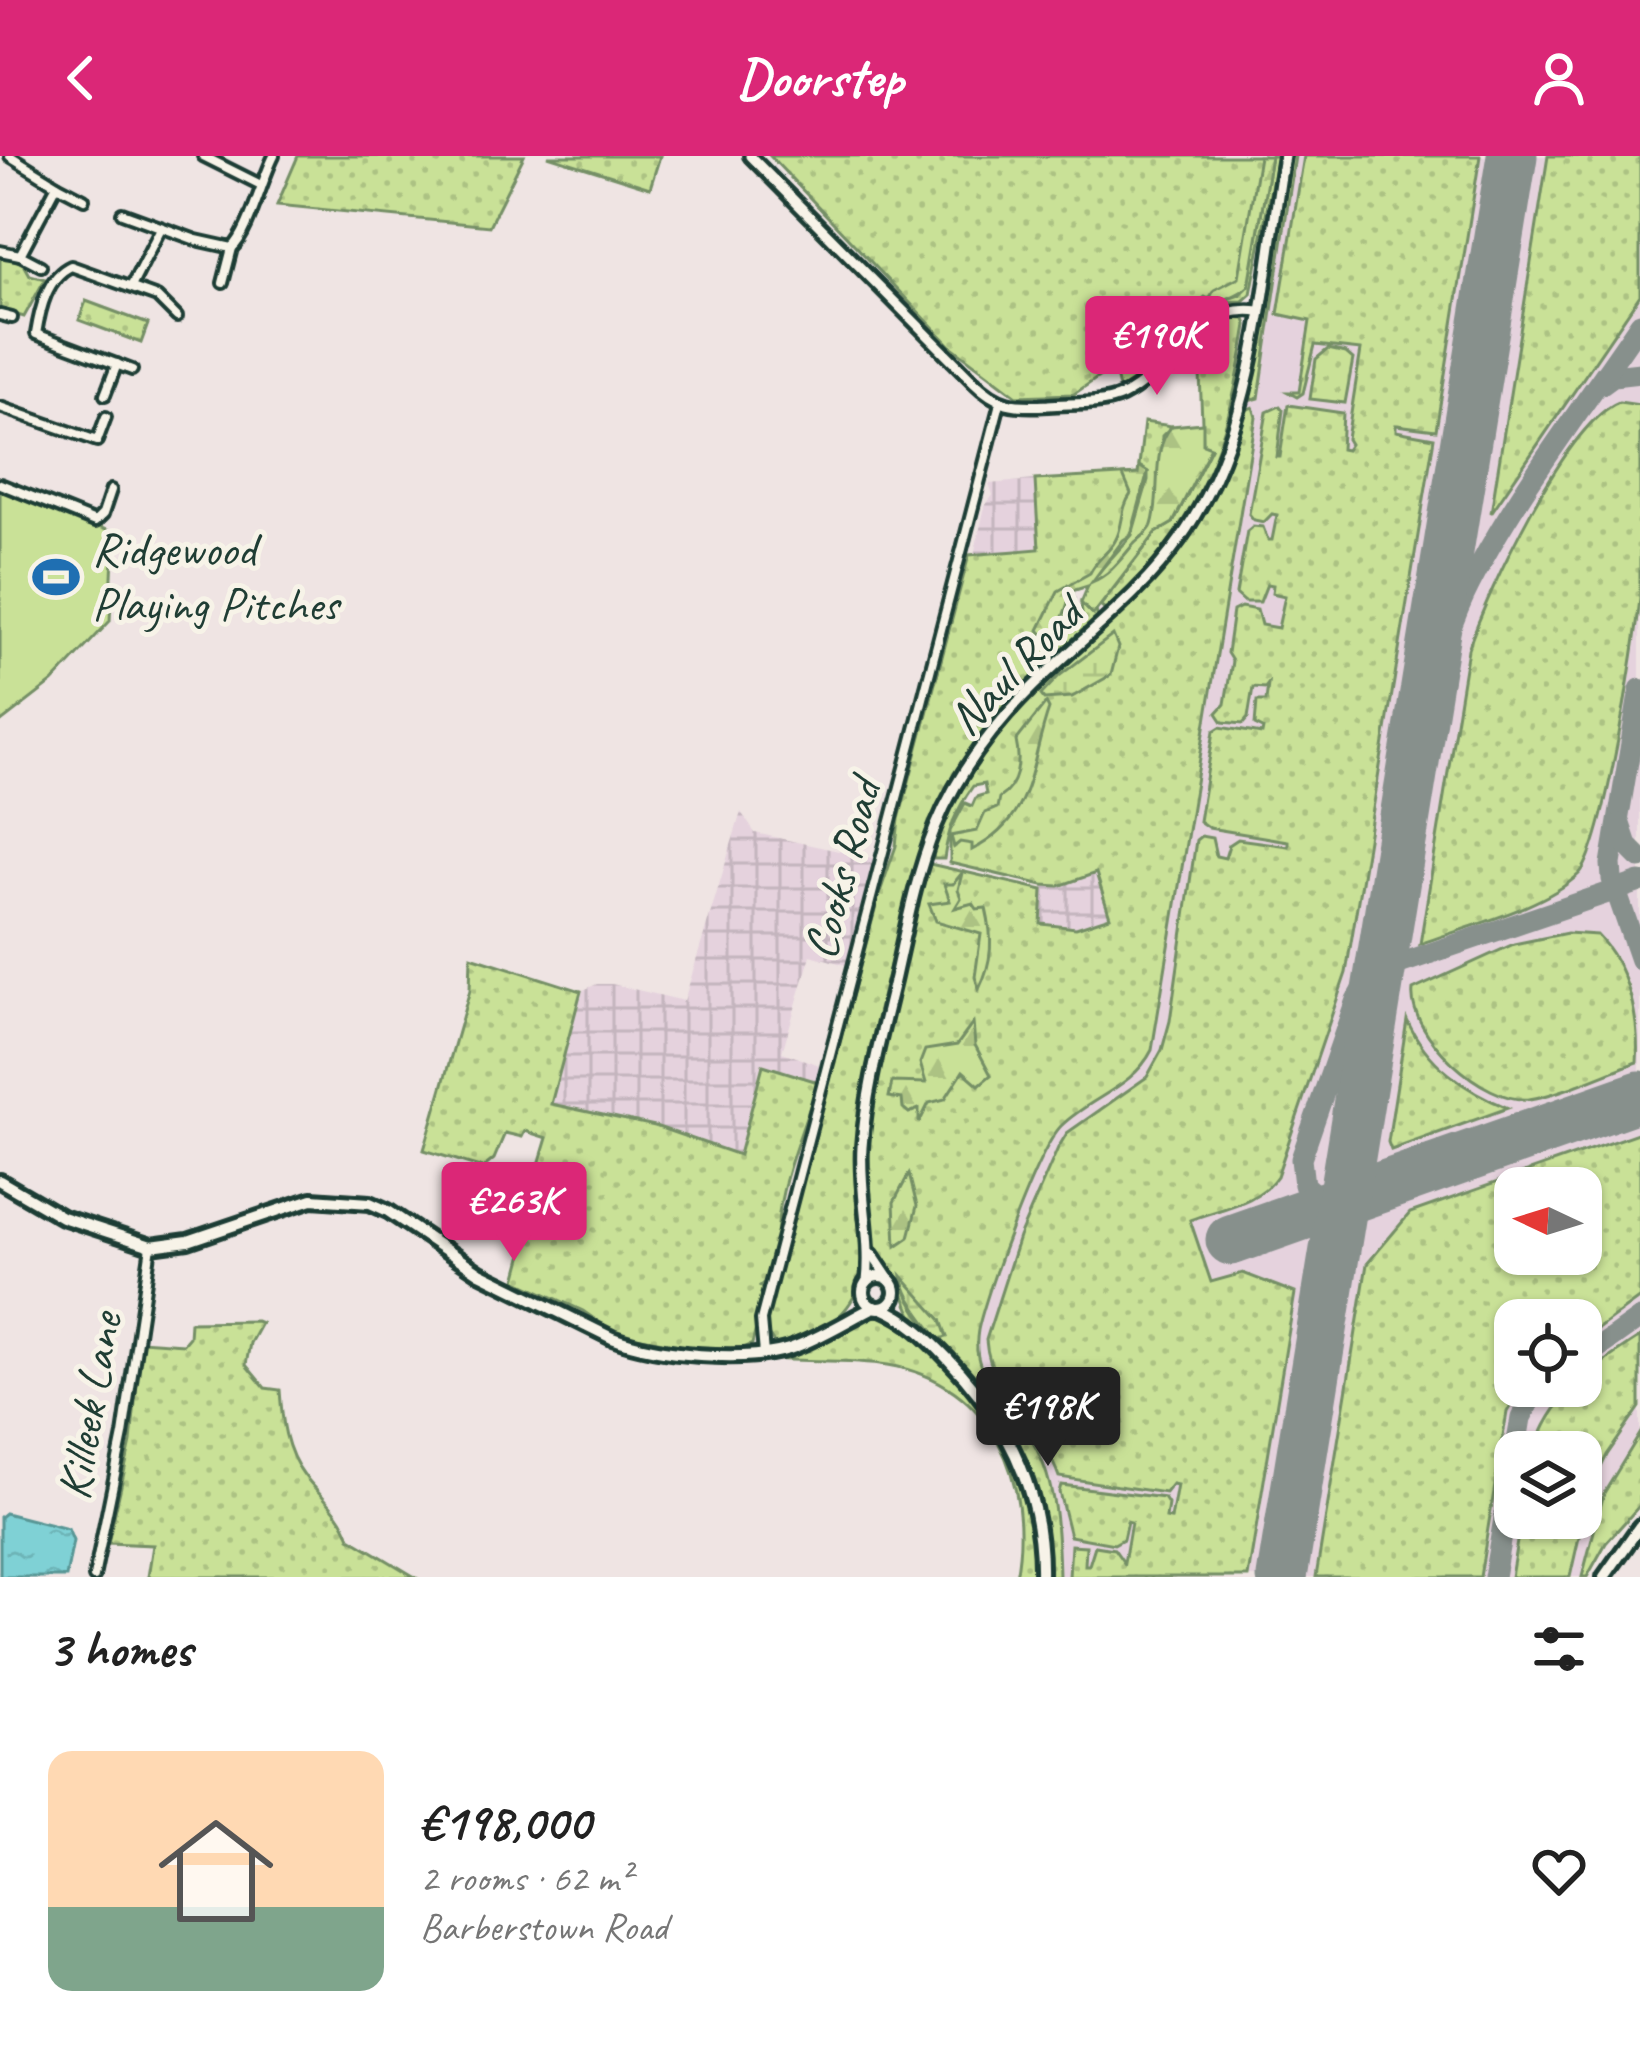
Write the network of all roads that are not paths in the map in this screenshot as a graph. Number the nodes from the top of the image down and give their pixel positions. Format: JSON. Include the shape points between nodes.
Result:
{"nodes":[{"id":1,"x":10,"y":156,"type":"edge"},
{"id":2,"x":203,"y":156,"type":"edge"},
{"id":3,"x":274,"y":156,"type":"edge"},
{"id":4,"x":750,"y":156,"type":"edge"},
{"id":5,"x":1284,"y":156,"type":"edge"},
{"id":6,"x":259,"y":184,"type":"junction"},
{"id":7,"x":57,"y":185,"type":"junction"},
{"id":8,"x":83,"y":199,"type":"dead end"},
{"id":9,"x":122,"y":213,"type":"dead end"},
{"id":10,"x":161,"y":228,"type":"junction"},
{"id":11,"x":232,"y":248,"type":"junction"},
{"id":12,"x":0,"y":251,"type":"edge"},
{"id":13,"x":20,"y":255,"type":"junction"},
{"id":14,"x":41,"y":266,"type":"dead end"},
{"id":15,"x":223,"y":283,"type":"dead end"},
{"id":16,"x":131,"y":287,"type":"junction"},
{"id":17,"x":1258,"y":311,"type":"junction"},
{"id":18,"x":0,"y":314,"type":"edge"},
{"id":19,"x":177,"y":317,"type":"dead end"},
{"id":20,"x":12,"y":318,"type":"dead end"},
{"id":21,"x":22,"y":329,"type":"dead end"},
{"id":22,"x":36,"y":334,"type":"junction"},
{"id":23,"x":117,"y":364,"type":"junction"},
{"id":24,"x":132,"y":370,"type":"dead end"},
{"id":25,"x":105,"y":395,"type":"dead end"},
{"id":26,"x":1000,"y":403,"type":"junction"},
{"id":27,"x":0,"y":407,"type":"edge"},
{"id":28,"x":106,"y":417,"type":"dead end"},
{"id":29,"x":97,"y":441,"type":"junction"},
{"id":30,"x":108,"y":446,"type":"dead end"},
{"id":31,"x":0,"y":484,"type":"edge"},
{"id":32,"x":112,"y":490,"type":"dead end"},
{"id":33,"x":0,"y":1181,"type":"edge"},
{"id":34,"x":151,"y":1246,"type":"junction"},
{"id":35,"x":870,"y":1250,"type":"junction"},
{"id":36,"x":890,"y":1281,"type":"junction"},
{"id":37,"x":866,"y":1287,"type":"junction"},
{"id":38,"x":895,"y":1295,"type":"junction"},
{"id":39,"x":878,"y":1307,"type":"junction"},
{"id":40,"x":909,"y":1320,"type":"junction"},
{"id":41,"x":844,"y":1322,"type":"junction"},
{"id":42,"x":764,"y":1354,"type":"junction"},
{"id":43,"x":1640,"y":1526,"type":"edge"},
{"id":44,"x":94,"y":1577,"type":"edge"},
{"id":45,"x":1041,"y":1577,"type":"edge"},
{"id":46,"x":1604,"y":1577,"type":"edge"}],
"edges":[{"from":1,"to":7,"type":"street"},
{"from":2,"to":6,"type":"street"},
{"from":3,"to":6,"type":"street"},
{"from":4,"to":26,"type":"street"},
{"from":5,"to":17,"type":"street","name":"Naul Road"},
{"from":6,"to":11,"type":"street","via":[[242,240]]},
{"from":7,"to":8,"type":"street"},
{"from":7,"to":13,"type":"street"},
{"from":9,"to":10,"type":"street"},
{"from":10,"to":11,"type":"street"},
{"from":10,"to":16,"type":"street"},
{"from":11,"to":15,"type":"street"},
{"from":12,"to":13,"type":"street"},
{"from":13,"to":14,"type":"street"},
{"from":16,"to":19,"type":"street"},
{"from":16,"to":22,"type":"street","via":[[62,269],[44,297]]},
{"from":17,"to":26,"type":"street","via":[[1228,310],[1207,320],[1118,398]]},
{"from":17,"to":35,"type":"street","name":"Naul Road","via":[[1233,428],[1180,539],[976,754],[935,827],[866,1106]]},
{"from":18,"to":20,"type":"street"},
{"from":21,"to":22,"type":"street"},
{"from":22,"to":23,"type":"street"},
{"from":23,"to":24,"type":"street"},
{"from":23,"to":25,"type":"street"},
{"from":26,"to":42,"type":"street","name":"Cooks Road","via":[[761,1320]]},
{"from":27,"to":29,"type":"street"},
{"from":28,"to":29,"type":"street"},
{"from":29,"to":30,"type":"street"},
{"from":31,"to":32,"type":"street","via":[[94,522]]},
{"from":33,"to":34,"type":"main road","via":[[62,1217]]},
{"from":34,"to":42,"type":"main road","via":[[312,1199],[358,1200],[480,1273],[613,1338],[712,1355]]},
{"from":34,"to":44,"type":"street","name":"Killeek Lane"},
{"from":35,"to":36,"type":"street","name":"Naul Road"},
{"from":35,"to":37,"type":"street","name":"Naul Road"},
{"from":36,"to":37,"type":"main road","via":[[881,1276]]},
{"from":36,"to":38,"type":"main road"},
{"from":37,"to":39,"type":"main road"},
{"from":37,"to":41,"type":"main road","name":"Naul Road"},
{"from":38,"to":39,"type":"main road"},
{"from":38,"to":40,"type":"main road"},
{"from":39,"to":40,"type":"main road"},
{"from":39,"to":41,"type":"main road"},
{"from":40,"to":45,"type":"main road","via":[[975,1388],[1012,1443],[1033,1501]]},
{"from":41,"to":42,"type":"main road"},
{"from":43,"to":46,"type":"main road"}]}
